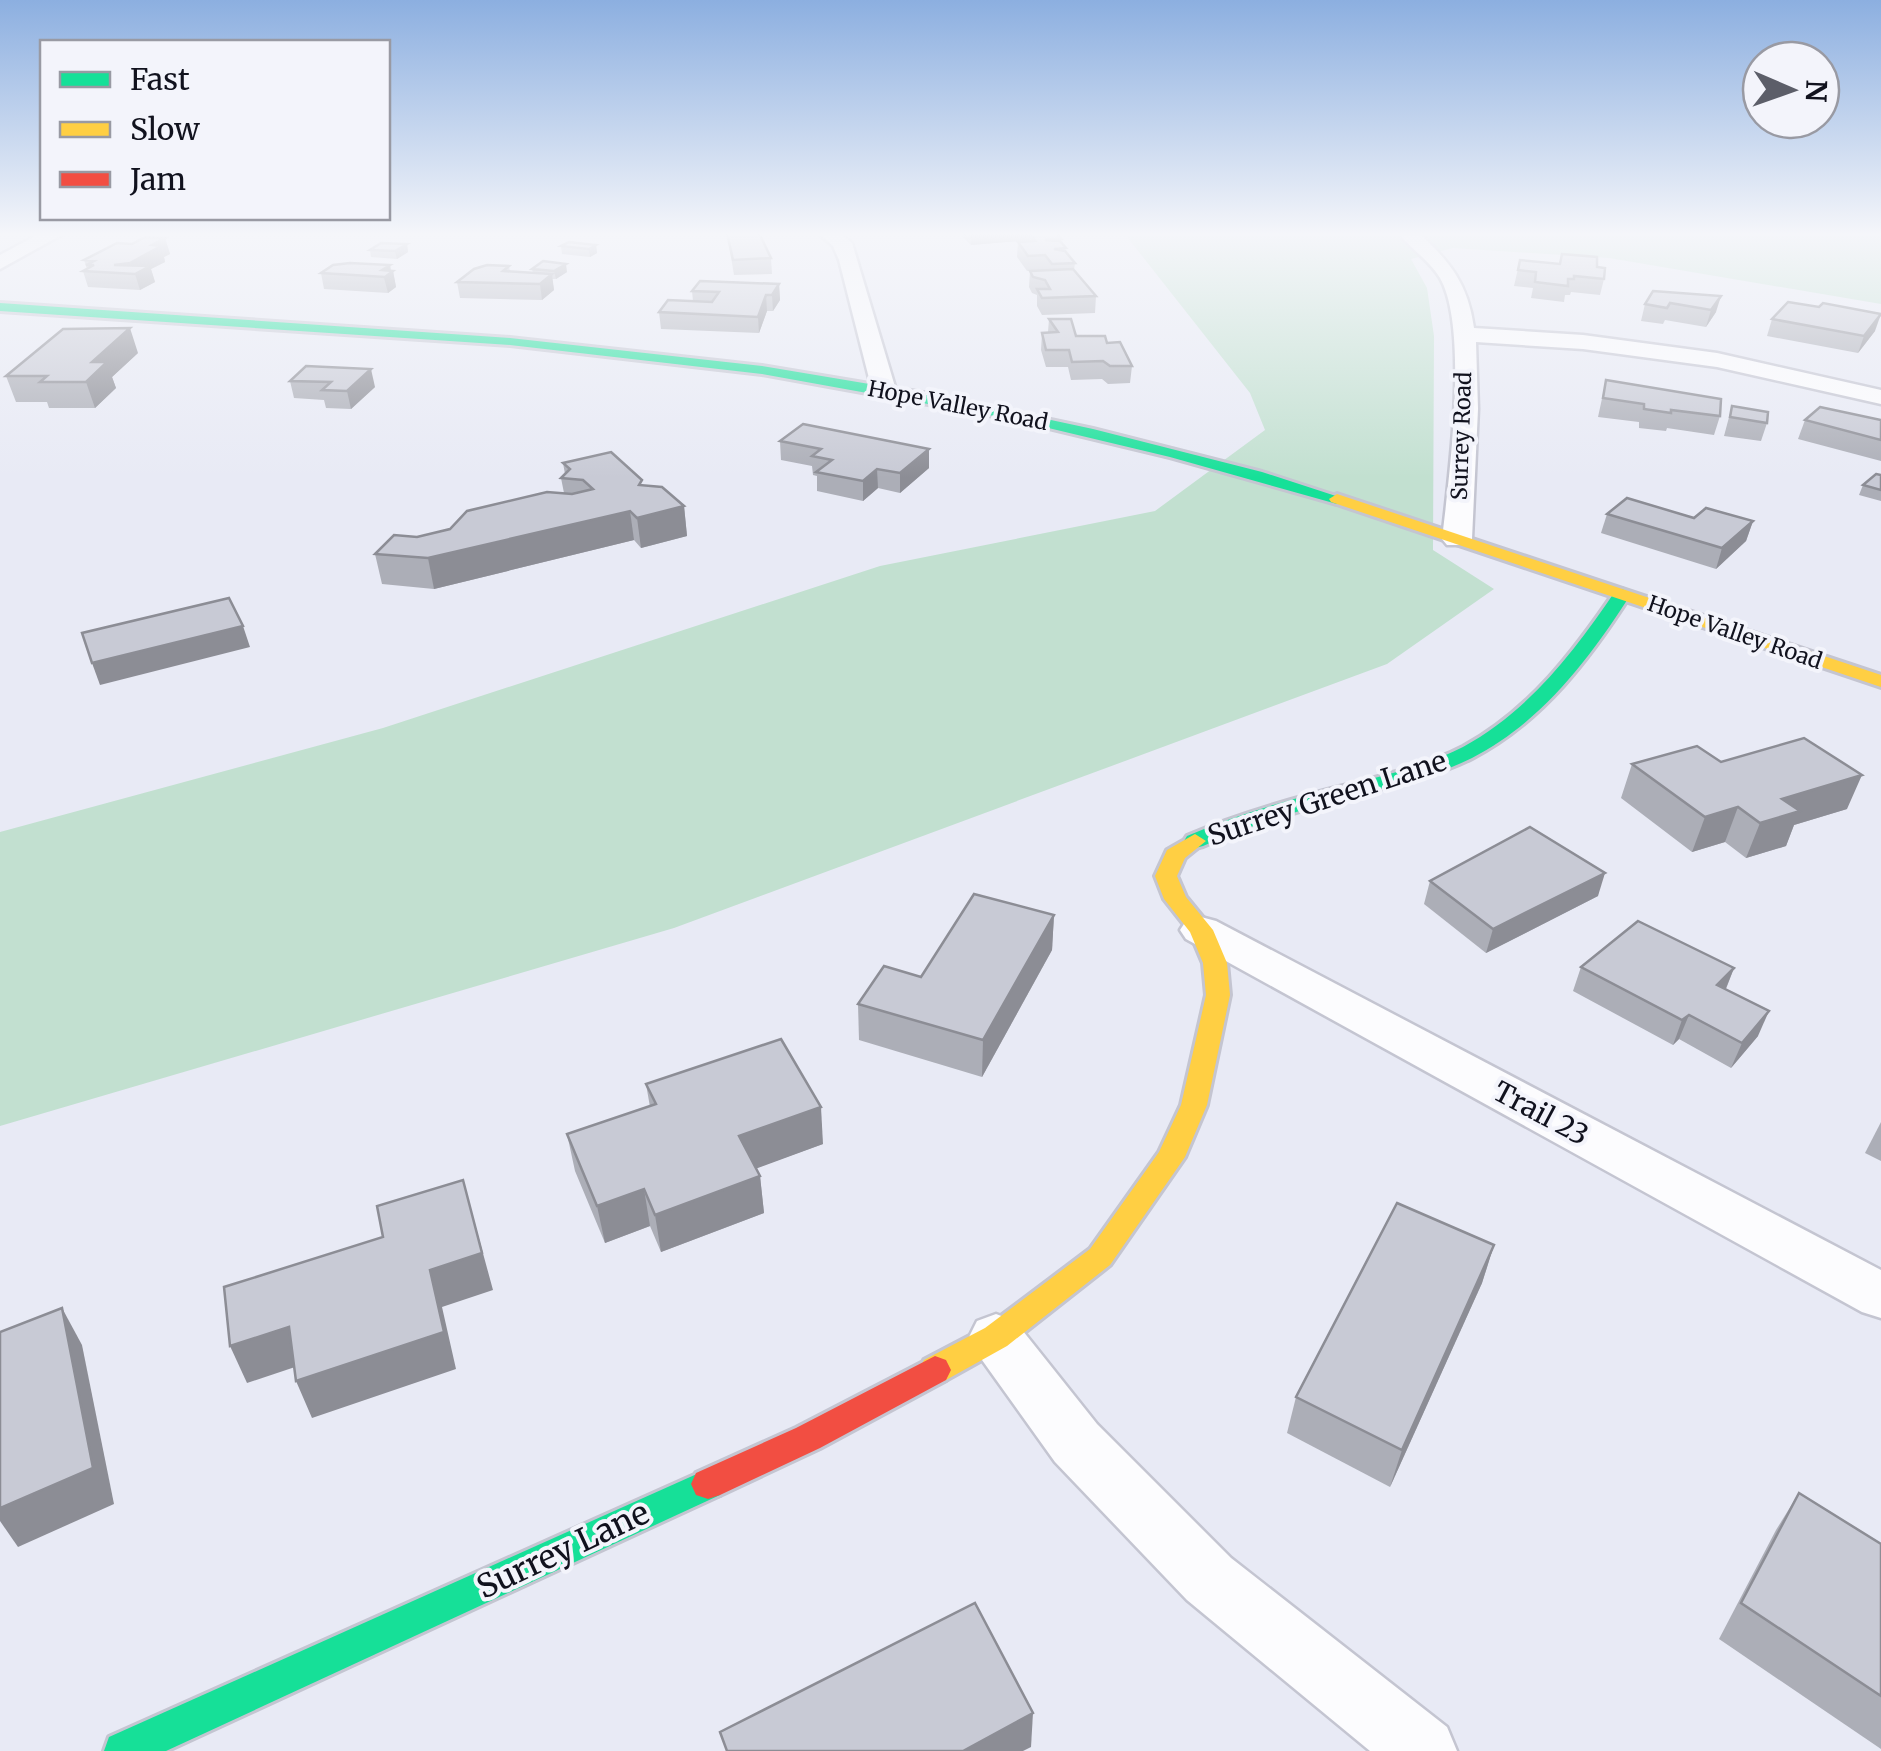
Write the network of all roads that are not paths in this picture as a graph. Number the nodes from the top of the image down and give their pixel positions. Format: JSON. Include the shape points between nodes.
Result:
{"nodes":[{"id":1,"x":106,"y":315,"type":"edge"},
{"id":2,"x":864,"y":315,"type":"edge"},
{"id":3,"x":1463,"y":315,"type":"edge"},
{"id":4,"x":1464,"y":334,"type":"junction"},
{"id":5,"x":884,"y":390,"type":"junction"},
{"id":6,"x":1881,"y":397,"type":"edge"},
{"id":7,"x":1457,"y":539,"type":"junction"},
{"id":8,"x":1622,"y":594,"type":"junction"},
{"id":9,"x":1881,"y":682,"type":"edge"},
{"id":10,"x":1201,"y":930,"type":"junction"},
{"id":11,"x":1881,"y":1296,"type":"edge"},
{"id":12,"x":996,"y":1337,"type":"junction"},
{"id":13,"x":123,"y":1751,"type":"edge"},
{"id":14,"x":1422,"y":1751,"type":"edge"}],
"edges":[{"from":1,"to":5,"type":"main road","name":"Hope Valley Road","via":[[592,350]]},
{"from":2,"to":5,"type":"street"},
{"from":3,"to":4,"type":"street","name":"Surrey Road"},
{"from":4,"to":6,"type":"street","via":[[1717,360]]},
{"from":4,"to":7,"type":"street","name":"Surrey Road"},
{"from":5,"to":7,"type":"main road","name":"Hope Valley Road","via":[[1188,455]]},
{"from":7,"to":8,"type":"main road","name":"Hope Valley Road"},
{"from":8,"to":9,"type":"main road","name":"Hope Valley Road"},
{"from":8,"to":10,"type":"main road","name":"Surrey Green Lane","via":[[1556,681],[1470,751],[1242,823],[1174,855],[1166,876]]},
{"from":10,"to":11,"type":"street","name":"Trail 23"},
{"from":10,"to":12,"type":"main road","name":"Surrey Lane","via":[[1215,963],[1218,995],[1194,1105],[1171,1158],[1100,1256]]},
{"from":12,"to":13,"type":"main road","name":"Surrey Lane","via":[[808,1438]]},
{"from":12,"to":14,"type":"street","via":[[1076,1443],[1209,1579]]}]}
